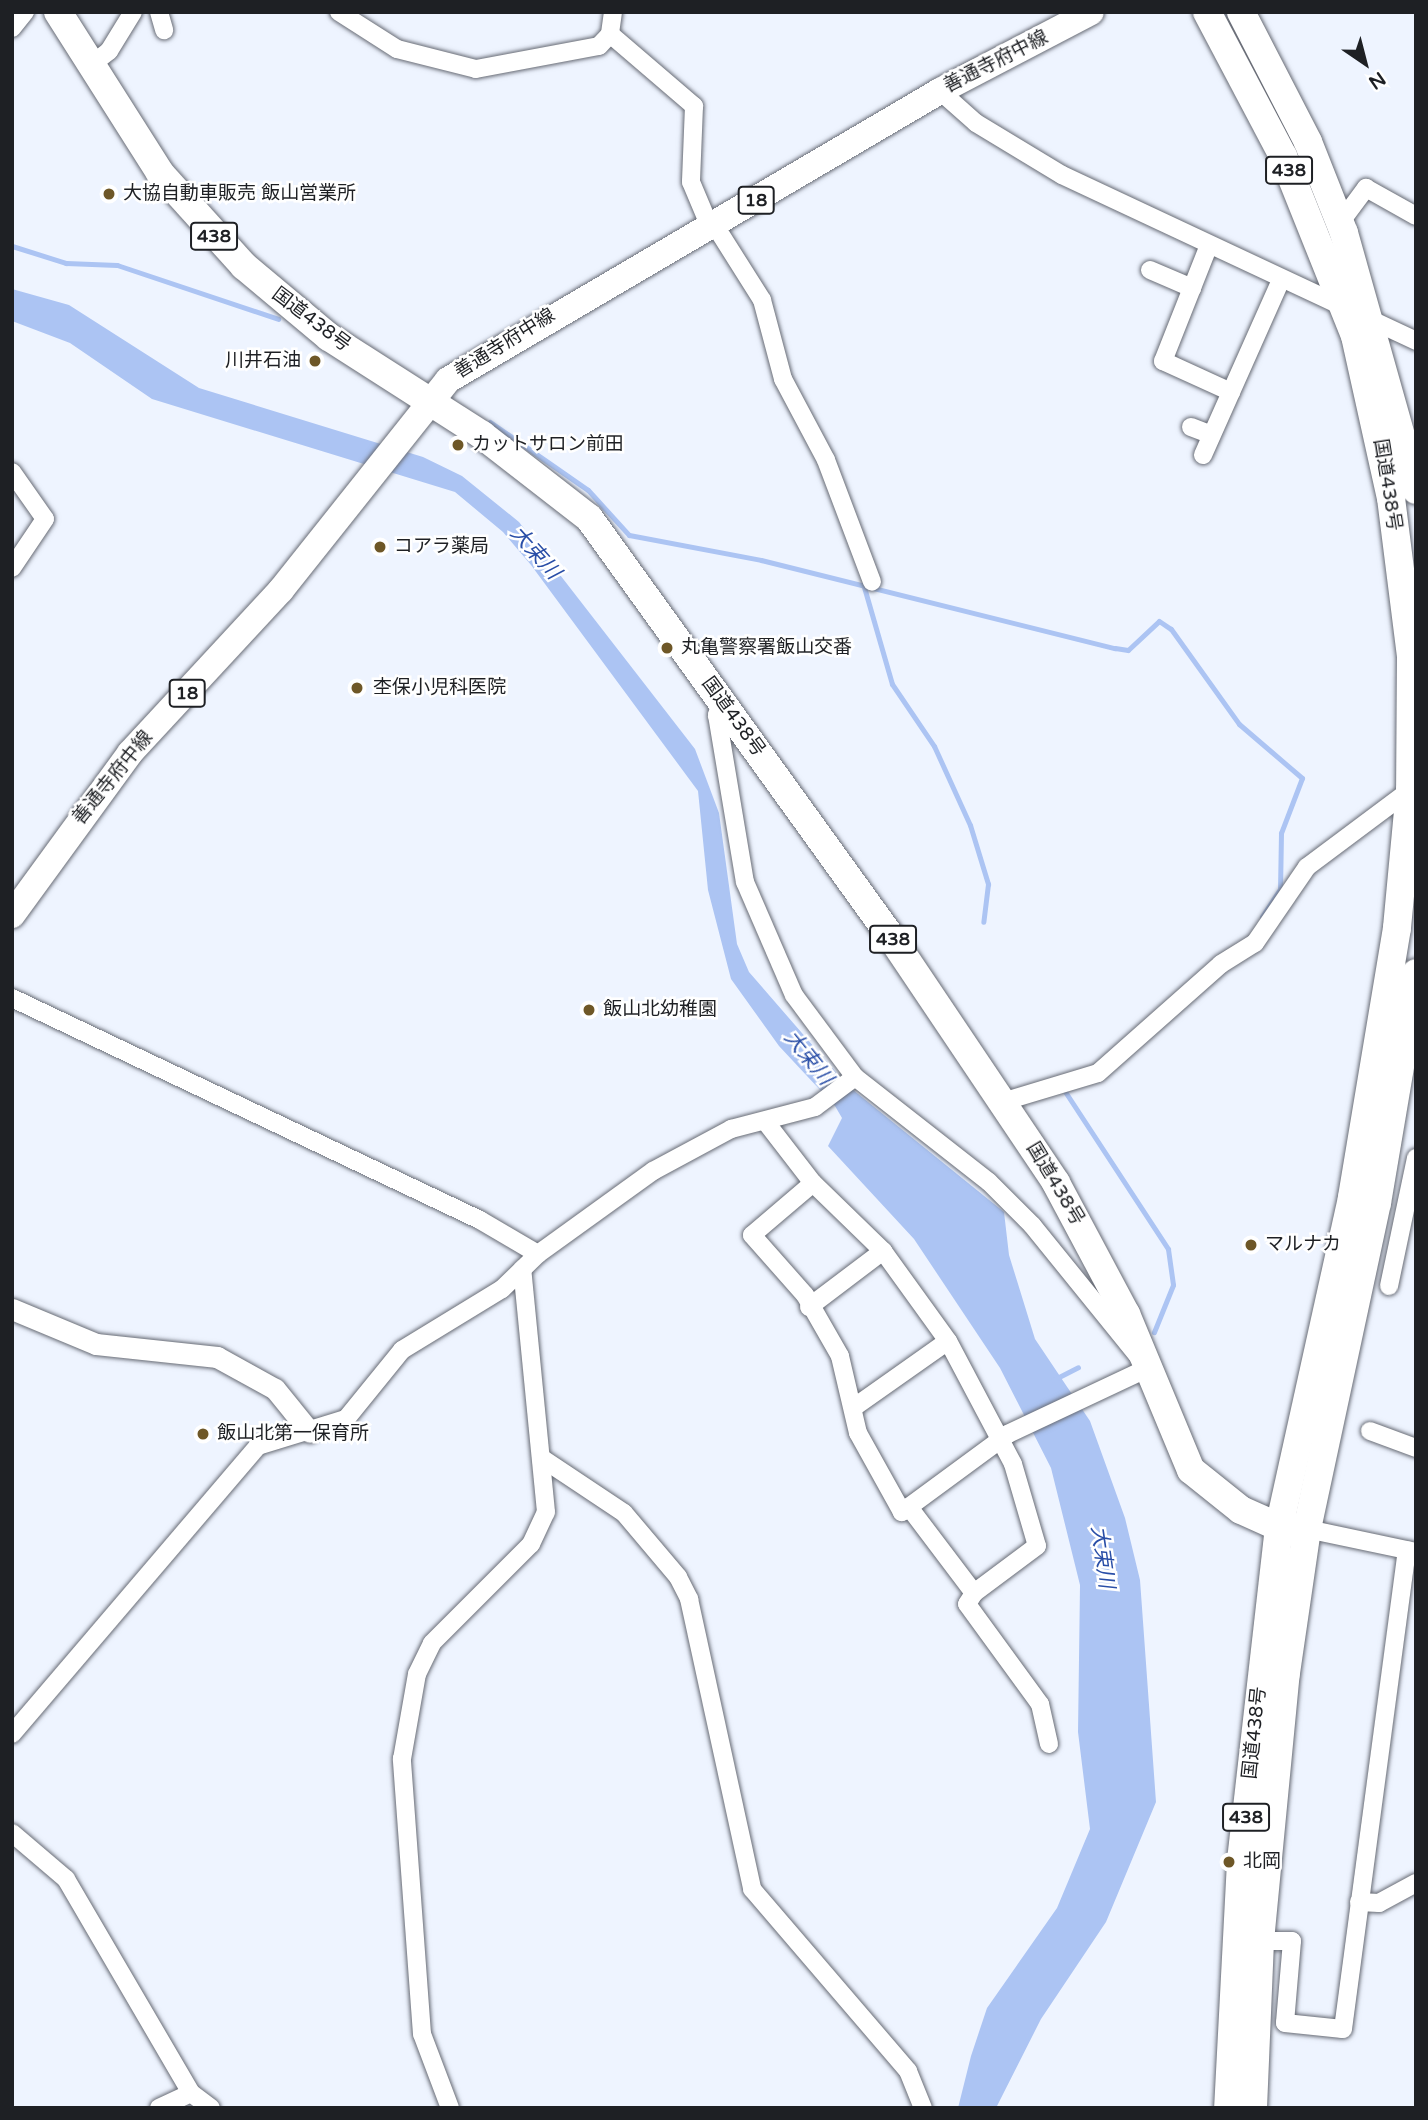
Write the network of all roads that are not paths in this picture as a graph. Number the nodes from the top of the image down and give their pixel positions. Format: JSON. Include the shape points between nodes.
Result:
{"nodes":[{"id":1,"x":25,"y":12,"type":"edge"},
{"id":2,"x":58,"y":12,"type":"edge"},
{"id":3,"x":133,"y":12,"type":"edge"},
{"id":4,"x":339,"y":12,"type":"edge"},
{"id":5,"x":613,"y":12,"type":"edge"},
{"id":6,"x":1091,"y":12,"type":"edge"},
{"id":7,"x":1207,"y":12,"type":"edge"},
{"id":8,"x":1241,"y":12,"type":"edge"},
{"id":9,"x":12,"y":28,"type":"edge"},
{"id":10,"x":610,"y":34,"type":"junction"},
{"id":11,"x":91,"y":65,"type":"junction"},
{"id":12,"x":940,"y":91,"type":"junction"},
{"id":13,"x":1416,"y":216,"type":"edge"},
{"id":14,"x":1340,"y":223,"type":"junction"},
{"id":15,"x":712,"y":225,"type":"junction"},
{"id":16,"x":1209,"y":245,"type":"junction"},
{"id":17,"x":1150,"y":270,"type":"dead end"},
{"id":18,"x":1281,"y":280,"type":"junction"},
{"id":19,"x":1192,"y":288,"type":"junction"},
{"id":20,"x":1343,"y":304,"type":"junction"},
{"id":21,"x":1372,"y":319,"type":"junction"},
{"id":22,"x":1416,"y":341,"type":"edge"},
{"id":23,"x":1231,"y":392,"type":"junction"},
{"id":24,"x":430,"y":401,"type":"junction"},
{"id":25,"x":1191,"y":427,"type":"dead end"},
{"id":26,"x":1212,"y":435,"type":"junction"},
{"id":27,"x":1203,"y":455,"type":"dead end"},
{"id":28,"x":12,"y":472,"type":"edge"},
{"id":29,"x":1416,"y":490,"type":"edge"},
{"id":30,"x":12,"y":568,"type":"edge"},
{"id":31,"x":872,"y":582,"type":"dead end"},
{"id":32,"x":721,"y":701,"type":"junction"},
{"id":33,"x":1410,"y":790,"type":"junction"},
{"id":34,"x":12,"y":915,"type":"edge"},
{"id":35,"x":1406,"y":929,"type":"edge"},
{"id":36,"x":1416,"y":974,"type":"edge"},
{"id":37,"x":12,"y":998,"type":"edge"},
{"id":38,"x":853,"y":1079,"type":"junction"},
{"id":39,"x":1002,"y":1102,"type":"junction"},
{"id":40,"x":765,"y":1121,"type":"junction"},
{"id":41,"x":1416,"y":1158,"type":"edge"},
{"id":42,"x":813,"y":1183,"type":"junction"},
{"id":43,"x":1377,"y":1203,"type":"junction"},
{"id":44,"x":883,"y":1251,"type":"junction"},
{"id":45,"x":538,"y":1254,"type":"junction"},
{"id":46,"x":522,"y":1269,"type":"junction"},
{"id":47,"x":1390,"y":1286,"type":"dead end"},
{"id":48,"x":809,"y":1307,"type":"junction"},
{"id":49,"x":12,"y":1309,"type":"edge"},
{"id":50,"x":948,"y":1340,"type":"junction"},
{"id":51,"x":1148,"y":1367,"type":"junction"},
{"id":52,"x":853,"y":1408,"type":"junction"},
{"id":53,"x":1370,"y":1431,"type":"dead end"},
{"id":54,"x":310,"y":1432,"type":"junction"},
{"id":55,"x":1004,"y":1437,"type":"junction"},
{"id":56,"x":1416,"y":1448,"type":"edge"},
{"id":57,"x":543,"y":1459,"type":"junction"},
{"id":58,"x":909,"y":1507,"type":"junction"},
{"id":59,"x":1279,"y":1527,"type":"junction"},
{"id":60,"x":1307,"y":1529,"type":"junction"},
{"id":61,"x":1412,"y":1551,"type":"edge"},
{"id":62,"x":974,"y":1592,"type":"junction"},
{"id":63,"x":12,"y":1734,"type":"edge"},
{"id":64,"x":1049,"y":1744,"type":"dead end"},
{"id":65,"x":12,"y":1833,"type":"edge"},
{"id":66,"x":1416,"y":1883,"type":"edge"},
{"id":67,"x":1359,"y":1902,"type":"junction"},
{"id":68,"x":1260,"y":1941,"type":"junction"},
{"id":69,"x":191,"y":2093,"type":"junction"},
{"id":70,"x":159,"y":2108,"type":"edge"},
{"id":71,"x":211,"y":2108,"type":"edge"},
{"id":72,"x":450,"y":2108,"type":"edge"},
{"id":73,"x":923,"y":2108,"type":"edge"},
{"id":74,"x":1228,"y":2108,"type":"edge"},
{"id":75,"x":1253,"y":2108,"type":"edge"}],
"edges":[{"from":1,"to":9,"type":"street"},
{"from":2,"to":11,"type":"highway","name":"国道438号","number":"438"},
{"from":3,"to":11,"type":"street","via":[[109,51]]},
{"from":4,"to":10,"type":"street","via":[[397,50],[476,69],[599,47]]},
{"from":5,"to":10,"type":"street"},
{"from":6,"to":12,"type":"main road","name":"善通寺府中線","number":"18"},
{"from":7,"to":20,"type":"highway","name":"国道438号","number":"438","via":[[1283,156]]},
{"from":8,"to":14,"type":"highway","name":"国道438号","number":"438","via":[[1308,142]]},
{"from":10,"to":15,"type":"street","via":[[694,106],[690,173]]},
{"from":11,"to":24,"type":"highway","name":"国道438号","number":"438","via":[[160,173],[236,259],[329,337]]},
{"from":12,"to":15,"type":"main road","name":"善通寺府中線","number":"18"},
{"from":12,"to":16,"type":"street","via":[[976,123],[1062,176]]},
{"from":13,"to":14,"type":"street","via":[[1366,188]]},
{"from":14,"to":21,"type":"highway","name":"国道438号","number":"438"},
{"from":15,"to":24,"type":"main road","name":"善通寺府中線","number":"18","via":[[466,366]]},
{"from":15,"to":31,"type":"street","via":[[762,300],[783,379],[826,460]]},
{"from":16,"to":18,"type":"street"},
{"from":16,"to":19,"type":"street"},
{"from":17,"to":19,"type":"street"},
{"from":18,"to":20,"type":"street"},
{"from":18,"to":23,"type":"street"},
{"from":19,"to":23,"type":"street","via":[[1163,361]]},
{"from":20,"to":21,"type":"street"},
{"from":20,"to":33,"type":"highway","name":"国道438号","number":"438","via":[[1374,404],[1391,498],[1410,656]]},
{"from":21,"to":22,"type":"street"},
{"from":21,"to":29,"type":"highway","name":"国道438号","number":"438"},
{"from":23,"to":26,"type":"street"},
{"from":24,"to":32,"type":"highway","name":"国道438号","number":"438","via":[[589,518]]},
{"from":24,"to":34,"type":"main road","name":"善通寺府中線","number":"18","via":[[281,590],[130,753]]},
{"from":25,"to":26,"type":"street"},
{"from":26,"to":27,"type":"street"},
{"from":28,"to":30,"type":"street","via":[[45,519]]},
{"from":32,"to":38,"type":"street","via":[[716,715],[745,882],[794,995]]},
{"from":32,"to":39,"type":"highway","name":"国道438号","number":"438"},
{"from":33,"to":35,"type":"highway","name":"国道438号","number":"438"},
{"from":33,"to":39,"type":"street","via":[[1307,867],[1255,943],[1221,964],[1098,1073]]},
{"from":35,"to":43,"type":"highway","name":"国道438号","number":"438"},
{"from":36,"to":43,"type":"highway","name":"国道438号","number":"438"},
{"from":37,"to":45,"type":"street","via":[[480,1220]]},
{"from":38,"to":40,"type":"street","via":[[815,1107]]},
{"from":38,"to":51,"type":"street","via":[[989,1182],[1032,1225]]},
{"from":39,"to":51,"type":"highway","name":"国道438号","number":"438","via":[[1077,1220]]},
{"from":40,"to":42,"type":"street"},
{"from":40,"to":45,"type":"street","via":[[731,1129],[653,1171]]},
{"from":41,"to":43,"type":"street"},
{"from":42,"to":44,"type":"street"},
{"from":42,"to":48,"type":"street","via":[[752,1235]]},
{"from":43,"to":47,"type":"street"},
{"from":43,"to":59,"type":"highway","name":"国道438号","number":"438"},
{"from":43,"to":60,"type":"highway","name":"国道438号","number":"438"},
{"from":44,"to":48,"type":"street"},
{"from":44,"to":50,"type":"street"},
{"from":45,"to":46,"type":"street"},
{"from":46,"to":54,"type":"street","via":[[502,1289],[402,1350],[346,1419]]},
{"from":46,"to":57,"type":"street"},
{"from":48,"to":52,"type":"street","via":[[840,1356]]},
{"from":49,"to":54,"type":"street","via":[[96,1344],[217,1357],[275,1389]]},
{"from":50,"to":52,"type":"street"},
{"from":50,"to":55,"type":"street"},
{"from":51,"to":55,"type":"street","via":[[1103,1393]]},
{"from":51,"to":59,"type":"highway","name":"国道438号","number":"438","via":[[1191,1470],[1205,1487]]},
{"from":52,"to":58,"type":"street","via":[[858,1433],[902,1512]]},
{"from":53,"to":56,"type":"street"},
{"from":54,"to":63,"type":"street","via":[[258,1446]]},
{"from":55,"to":58,"type":"street"},
{"from":55,"to":62,"type":"street","via":[[1037,1546]]},
{"from":57,"to":72,"type":"street","via":[[542,1528],[432,1643],[408,1707],[402,1759],[406,1880],[422,2034]]},
{"from":57,"to":73,"type":"street","via":[[624,1513],[678,1577],[689,1598],[752,1889],[908,2071]]},
{"from":58,"to":62,"type":"street"},
{"from":59,"to":60,"type":"highway","name":"国道438号","number":"438"},
{"from":59,"to":74,"type":"highway","name":"国道438号","number":"438","via":[[1241,1862]]},
{"from":60,"to":61,"type":"street"},
{"from":60,"to":68,"type":"highway","name":"国道438号","number":"438"},
{"from":61,"to":67,"type":"street"},
{"from":62,"to":64,"type":"street","via":[[967,1604],[1040,1704]]},
{"from":65,"to":69,"type":"street","via":[[66,1879]]},
{"from":66,"to":67,"type":"street","via":[[1379,1903]]},
{"from":67,"to":68,"type":"street","via":[[1343,2029],[1285,2023],[1292,1941]]},
{"from":68,"to":75,"type":"highway","name":"国道438号","number":"438"},
{"from":69,"to":70,"type":"street"},
{"from":69,"to":71,"type":"street"}]}
